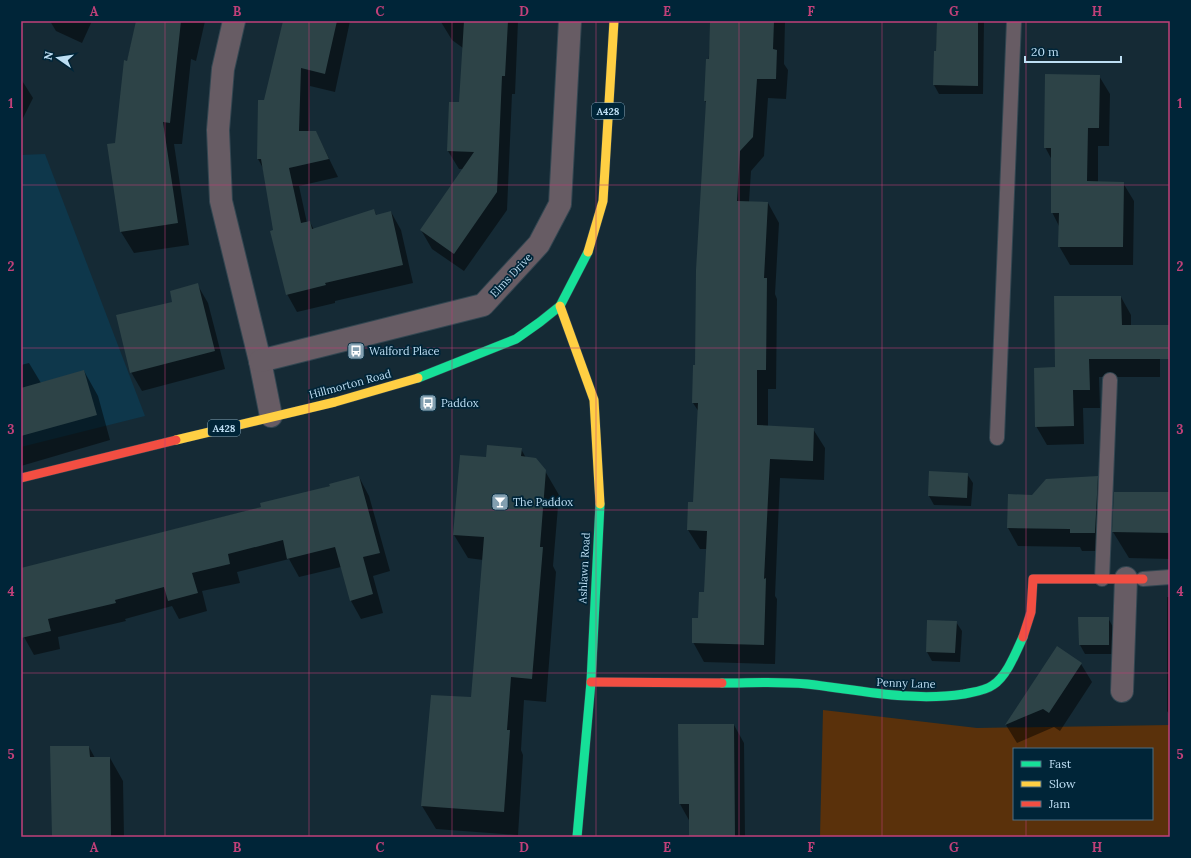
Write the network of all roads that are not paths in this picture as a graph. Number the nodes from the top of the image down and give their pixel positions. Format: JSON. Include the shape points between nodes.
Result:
{"nodes":[{"id":1,"x":234,"y":21,"type":"edge"},
{"id":2,"x":570,"y":21,"type":"edge"},
{"id":3,"x":614,"y":21,"type":"edge"},
{"id":4,"x":1014,"y":21,"type":"edge"},
{"id":5,"x":560,"y":306,"type":"junction"},
{"id":6,"x":260,"y":361,"type":"junction"},
{"id":7,"x":1110,"y":380,"type":"dead end"},
{"id":8,"x":271,"y":416,"type":"junction"},
{"id":9,"x":997,"y":438,"type":"dead end"},
{"id":10,"x":21,"y":478,"type":"edge"},
{"id":11,"x":1170,"y":577,"type":"edge"},
{"id":12,"x":1102,"y":579,"type":"junction"},
{"id":13,"x":1134,"y":579,"type":"junction"},
{"id":14,"x":591,"y":682,"type":"junction"},
{"id":15,"x":1122,"y":691,"type":"dead end"},
{"id":16,"x":577,"y":837,"type":"edge"}],
"edges":[{"from":1,"to":6,"type":"street","via":[[223,69],[218,130],[221,201]]},
{"from":2,"to":6,"type":"street","name":"Elms Drive","via":[[560,204],[534,250],[483,305]]},
{"from":3,"to":5,"type":"main road","name":"Hillmorton Road","number":"A428","via":[[603,201],[589,251]]},
{"from":4,"to":9,"type":"lane"},
{"from":5,"to":8,"type":"main road","name":"Hillmorton Road","number":"A428","via":[[516,339],[427,375],[335,402]]},
{"from":5,"to":14,"type":"main road","name":"Ashlawn Road","via":[[594,400],[600,496]]},
{"from":6,"to":8,"type":"street"},
{"from":7,"to":12,"type":"lane"},
{"from":8,"to":10,"type":"main road","name":"Hillmorton Road","number":"A428"},
{"from":11,"to":13,"type":"lane"},
{"from":12,"to":13,"type":"main road","name":"Penny Lane"},
{"from":12,"to":14,"type":"main road","name":"Penny Lane","via":[[1033,579],[1030,613],[1006,672],[992,686],[968,694],[925,697],[839,690],[806,684]]},
{"from":13,"to":15,"type":"street"},
{"from":14,"to":16,"type":"main road","name":"Ashlawn Road"}]}
